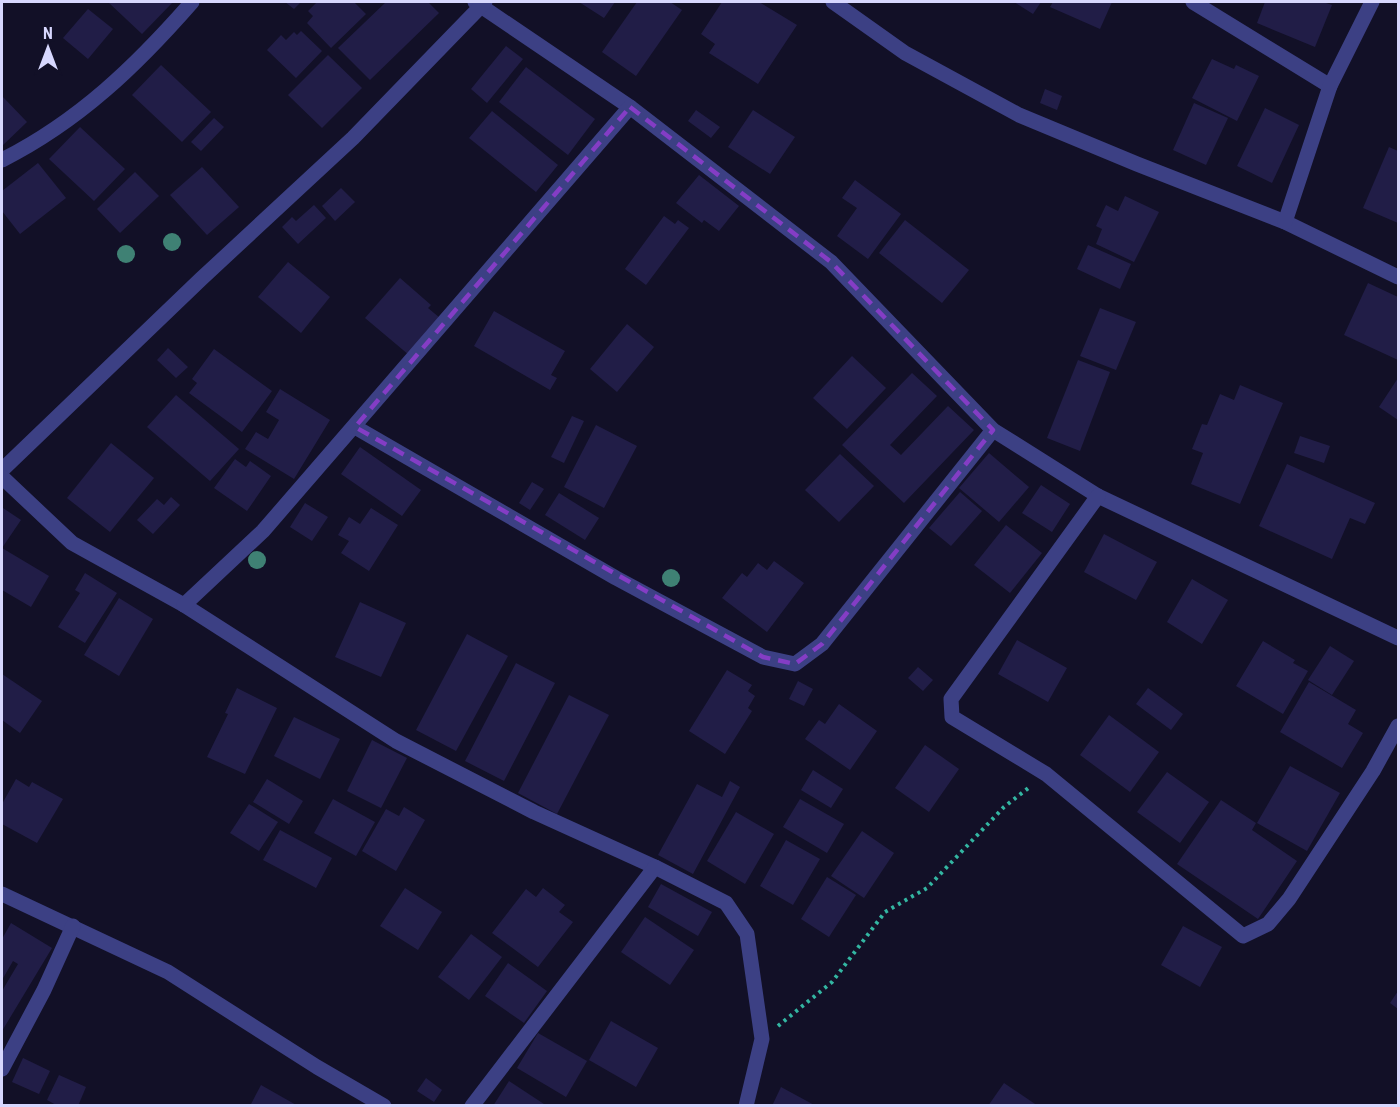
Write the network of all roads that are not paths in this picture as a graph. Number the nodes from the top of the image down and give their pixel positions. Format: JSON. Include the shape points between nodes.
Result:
{"nodes":[{"id":1,"x":192,"y":2,"type":"edge"},
{"id":2,"x":833,"y":2,"type":"edge"},
{"id":3,"x":1193,"y":2,"type":"edge"},
{"id":4,"x":1372,"y":2,"type":"edge"},
{"id":5,"x":480,"y":3,"type":"edge"},
{"id":6,"x":1330,"y":86,"type":"junction"},
{"id":7,"x":630,"y":107,"type":"junction"},
{"id":8,"x":2,"y":160,"type":"edge"},
{"id":9,"x":1285,"y":222,"type":"junction"},
{"id":10,"x":1398,"y":277,"type":"edge"},
{"id":11,"x":355,"y":427,"type":"junction"},
{"id":12,"x":993,"y":430,"type":"junction"},
{"id":13,"x":2,"y":470,"type":"edge"},
{"id":14,"x":2,"y":477,"type":"edge"},
{"id":15,"x":1098,"y":496,"type":"junction"},
{"id":16,"x":184,"y":605,"type":"junction"},
{"id":17,"x":1398,"y":638,"type":"edge"},
{"id":18,"x":1398,"y":726,"type":"edge"},
{"id":19,"x":655,"y":867,"type":"junction"},
{"id":20,"x":2,"y":894,"type":"edge"},
{"id":21,"x":73,"y":926,"type":"junction"},
{"id":22,"x":2,"y":1069,"type":"edge"},
{"id":23,"x":384,"y":1106,"type":"edge"},
{"id":24,"x":472,"y":1106,"type":"edge"},
{"id":25,"x":746,"y":1106,"type":"edge"}],
"edges":[{"from":1,"to":8,"type":"street","via":[[101,95],[36,143]]},
{"from":2,"to":9,"type":"street","via":[[905,52],[1019,115]]},
{"from":3,"to":6,"type":"street"},
{"from":4,"to":6,"type":"street"},
{"from":5,"to":7,"type":"street"},
{"from":5,"to":13,"type":"street","via":[[353,138]]},
{"from":6,"to":9,"type":"street"},
{"from":7,"to":11,"type":"street"},
{"from":7,"to":12,"type":"street","via":[[831,262]]},
{"from":9,"to":10,"type":"street"},
{"from":11,"to":12,"type":"street","via":[[616,578],[753,652],[795,664],[822,644]]},
{"from":11,"to":16,"type":"street","via":[[263,531]]},
{"from":12,"to":15,"type":"street"},
{"from":14,"to":16,"type":"street","via":[[72,543]]},
{"from":15,"to":17,"type":"street"},
{"from":15,"to":18,"type":"street","via":[[951,699],[952,717],[1046,774],[1243,936],[1268,924],[1289,899]]},
{"from":16,"to":19,"type":"street","via":[[396,741],[534,812]]},
{"from":19,"to":24,"type":"street"},
{"from":19,"to":25,"type":"street","via":[[726,903],[747,934],[762,1039]]},
{"from":20,"to":21,"type":"street"},
{"from":21,"to":22,"type":"street"},
{"from":21,"to":23,"type":"street","via":[[168,972]]}]}
